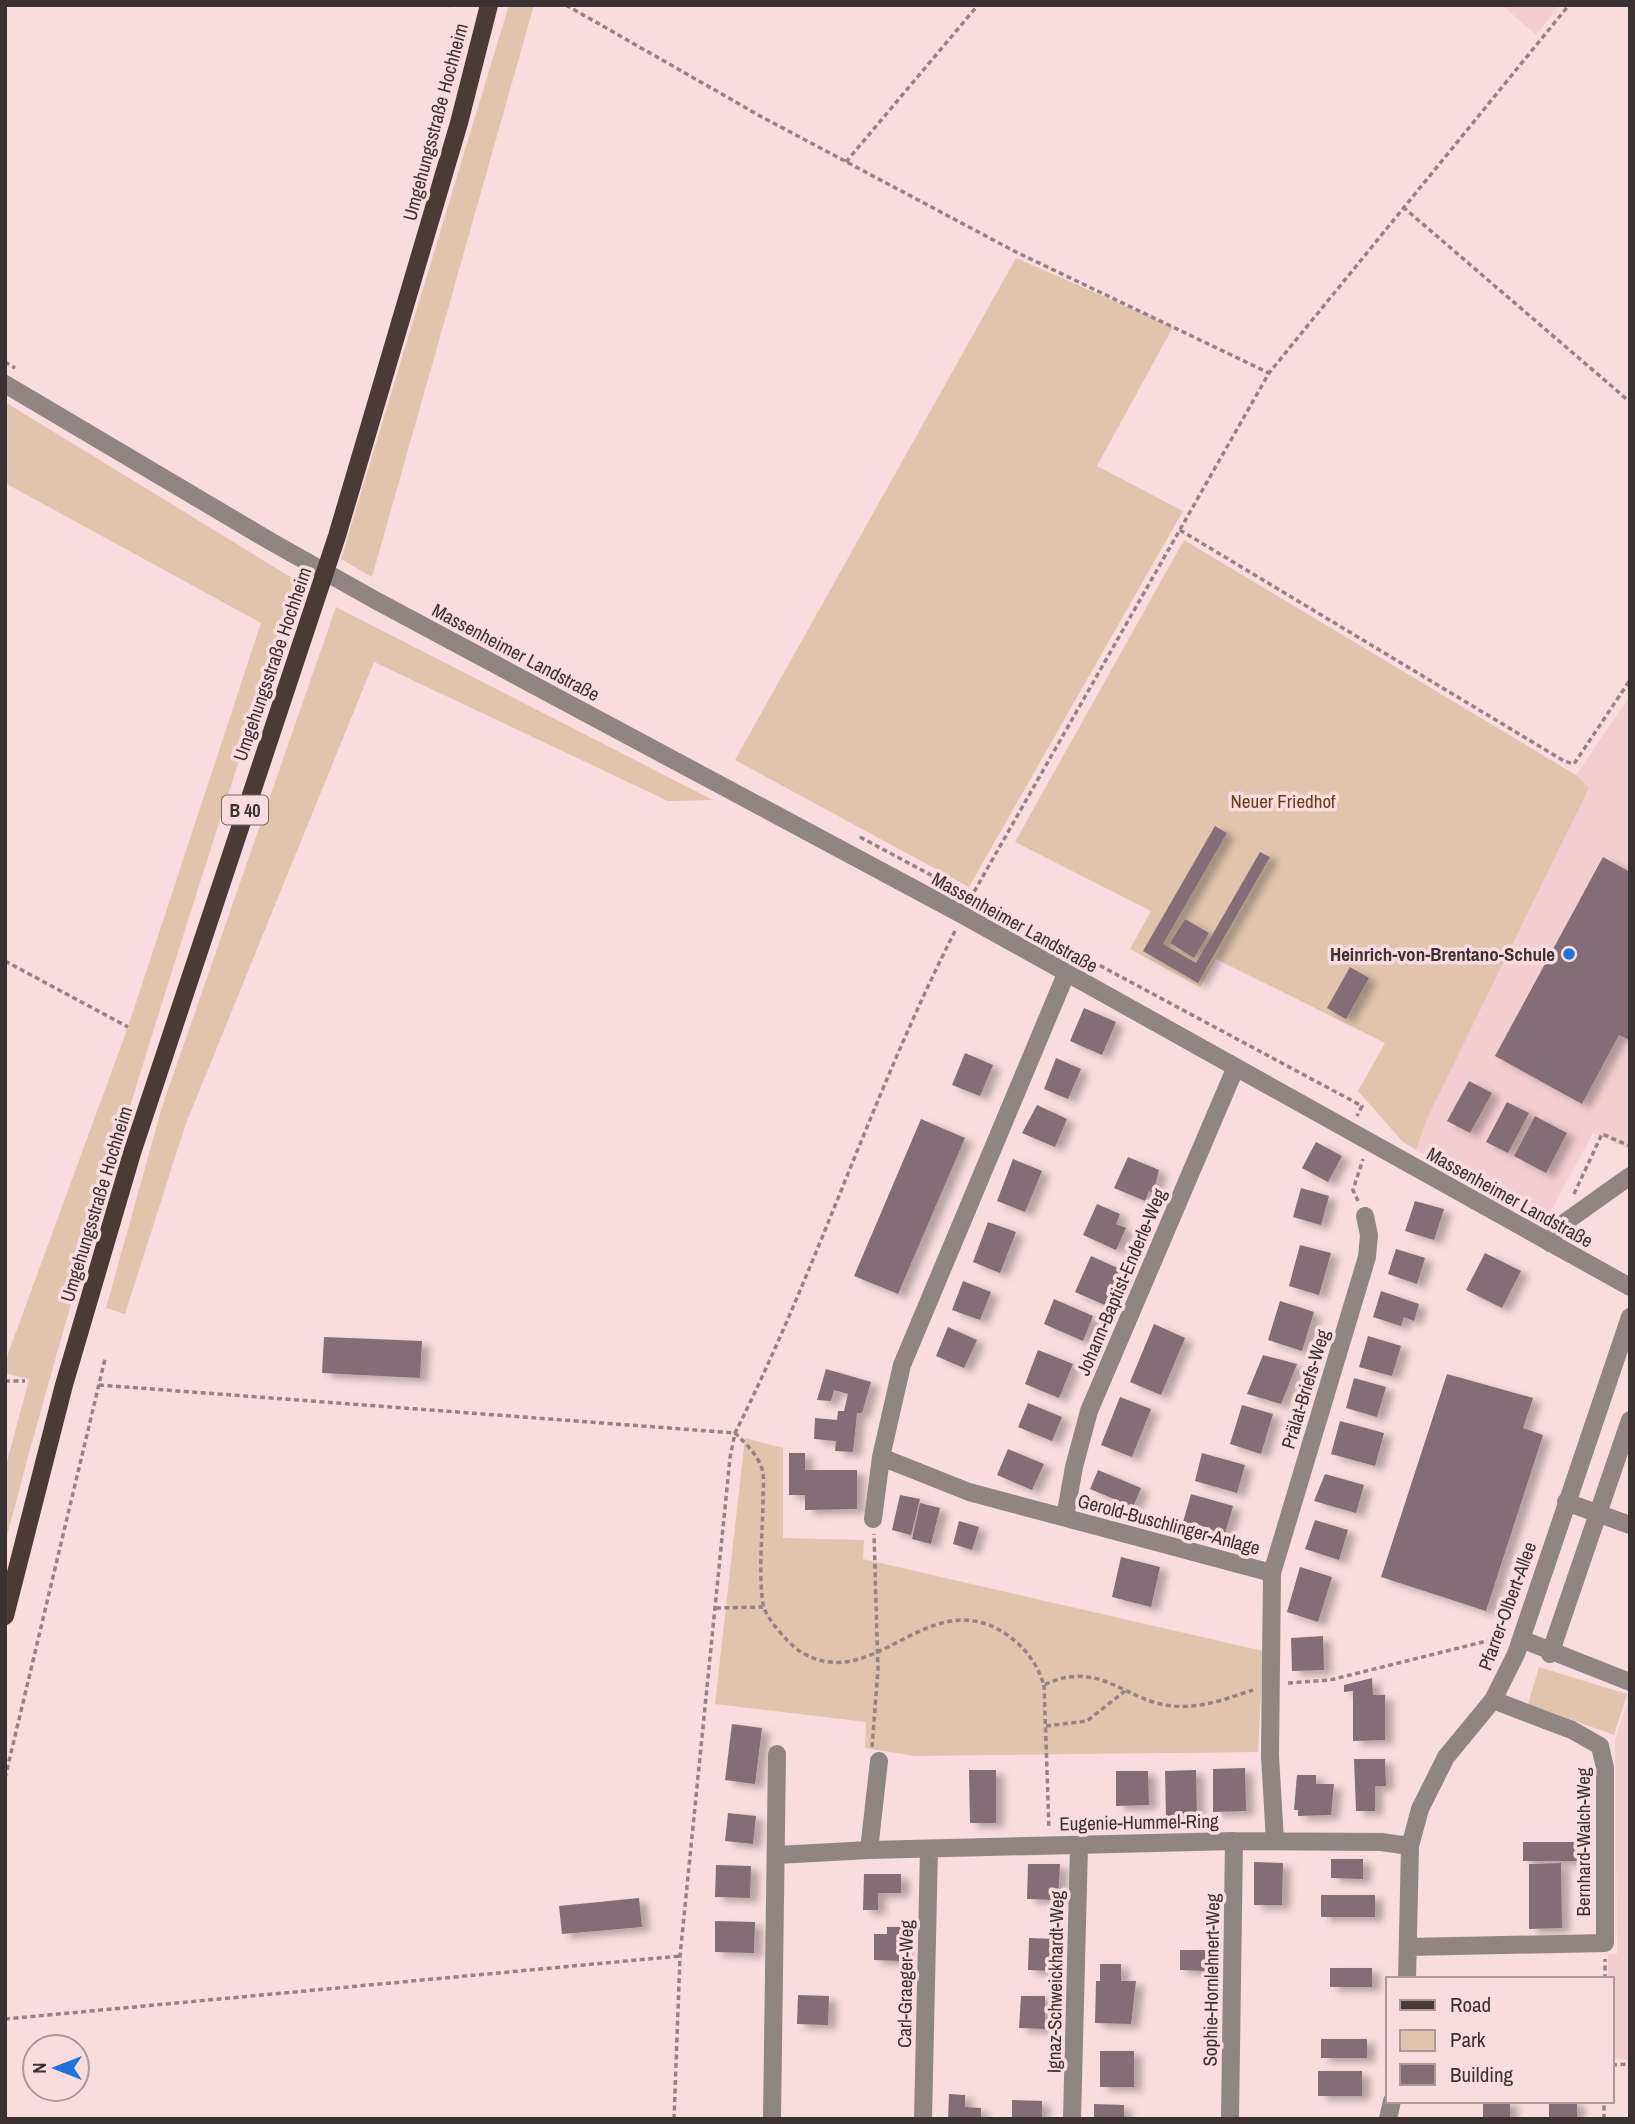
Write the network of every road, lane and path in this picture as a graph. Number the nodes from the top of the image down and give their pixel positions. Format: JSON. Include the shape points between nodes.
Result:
{"nodes":[{"id":1,"x":489,"y":5,"type":"edge"},
{"id":2,"x":566,"y":5,"type":"edge"},
{"id":3,"x":978,"y":5,"type":"edge"},
{"id":4,"x":1569,"y":5,"type":"edge"},
{"id":5,"x":845,"y":162,"type":"junction"},
{"id":6,"x":1403,"y":206,"type":"junction"},
{"id":7,"x":1269,"y":373,"type":"junction"},
{"id":8,"x":5,"y":384,"type":"edge"},
{"id":9,"x":1630,"y":402,"type":"edge"},
{"id":10,"x":1180,"y":530,"type":"junction"},
{"id":11,"x":1630,"y":680,"type":"edge"},
{"id":12,"x":972,"y":896,"type":"junction"},
{"id":13,"x":962,"y":915,"type":"junction"},
{"id":14,"x":5,"y":961,"type":"edge"},
{"id":15,"x":1066,"y":974,"type":"junction"},
{"id":16,"x":925,"y":990,"type":"junction"},
{"id":17,"x":931,"y":992,"type":"dead end"},
{"id":18,"x":128,"y":1027,"type":"dead end"},
{"id":19,"x":1235,"y":1069,"type":"junction"},
{"id":20,"x":1362,"y":1106,"type":"dead end"},
{"id":21,"x":1630,"y":1146,"type":"edge"},
{"id":22,"x":1365,"y":1153,"type":"dead end"},
{"id":23,"x":1630,"y":1176,"type":"edge"},
{"id":24,"x":1365,"y":1216,"type":"joint"},
{"id":25,"x":1553,"y":1235,"type":"junction"},
{"id":26,"x":1630,"y":1287,"type":"edge"},
{"id":27,"x":1630,"y":1317,"type":"edge"},
{"id":28,"x":105,"y":1359,"type":"dead end"},
{"id":29,"x":5,"y":1381,"type":"edge"},
{"id":30,"x":25,"y":1381,"type":"dead end"},
{"id":31,"x":99,"y":1385,"type":"junction"},
{"id":32,"x":1630,"y":1420,"type":"edge"},
{"id":33,"x":735,"y":1433,"type":"junction"},
{"id":34,"x":881,"y":1457,"type":"junction"},
{"id":35,"x":1566,"y":1502,"type":"junction"},
{"id":36,"x":1598,"y":1514,"type":"junction"},
{"id":37,"x":1065,"y":1517,"type":"junction"},
{"id":38,"x":873,"y":1519,"type":"joint"},
{"id":39,"x":1630,"y":1525,"type":"edge"},
{"id":40,"x":1272,"y":1573,"type":"junction"},
{"id":41,"x":763,"y":1607,"type":"junction"},
{"id":42,"x":716,"y":1608,"type":"junction"},
{"id":43,"x":5,"y":1616,"type":"edge"},
{"id":44,"x":1521,"y":1639,"type":"junction"},
{"id":45,"x":1499,"y":1644,"type":"dead end"},
{"id":46,"x":1550,"y":1654,"type":"junction"},
{"id":47,"x":875,"y":1656,"type":"junction"},
{"id":48,"x":1630,"y":1682,"type":"edge"},
{"id":49,"x":1270,"y":1684,"type":"junction"},
{"id":50,"x":1044,"y":1685,"type":"junction"},
{"id":51,"x":1125,"y":1691,"type":"junction"},
{"id":52,"x":1493,"y":1700,"type":"junction"},
{"id":53,"x":1046,"y":1726,"type":"junction"},
{"id":54,"x":777,"y":1754,"type":"dead end"},
{"id":55,"x":879,"y":1761,"type":"joint"},
{"id":56,"x":5,"y":1778,"type":"edge"},
{"id":57,"x":1234,"y":1841,"type":"junction"},
{"id":58,"x":1275,"y":1841,"type":"junction"},
{"id":59,"x":1050,"y":1845,"type":"junction"},
{"id":60,"x":1079,"y":1846,"type":"junction"},
{"id":61,"x":1410,"y":1846,"type":"junction"},
{"id":62,"x":929,"y":1849,"type":"junction"},
{"id":63,"x":869,"y":1850,"type":"junction"},
{"id":64,"x":777,"y":1855,"type":"junction"},
{"id":65,"x":1408,"y":1947,"type":"junction"},
{"id":66,"x":680,"y":1956,"type":"junction"},
{"id":67,"x":1407,"y":1977,"type":"edge"},
{"id":68,"x":5,"y":2019,"type":"edge"},
{"id":69,"x":674,"y":2119,"type":"edge"},
{"id":70,"x":772,"y":2119,"type":"edge"},
{"id":71,"x":923,"y":2119,"type":"edge"},
{"id":72,"x":1072,"y":2119,"type":"edge"},
{"id":73,"x":1230,"y":2119,"type":"edge"}],
"edges":[{"from":1,"to":43,"type":"main road","name":"Umgehungsstraße Hochheim","number":"B 40","via":[[459,123],[337,536],[128,1166],[64,1385]]},
{"from":2,"to":5,"type":"path"},
{"from":3,"to":5,"type":"path"},
{"from":4,"to":6,"type":"path"},
{"from":5,"to":7,"type":"path","via":[[1016,252]]},
{"from":6,"to":7,"type":"path"},
{"from":6,"to":9,"type":"path"},
{"from":7,"to":10,"type":"path"},
{"from":8,"to":13,"type":"street","name":"Massenheimer Landstraße","via":[[375,600]]},
{"from":10,"to":11,"type":"path","via":[[1564,761],[1574,764]]},
{"from":10,"to":12,"type":"path"},
{"from":12,"to":13,"type":"path"},
{"from":12,"to":20,"type":"path"},
{"from":13,"to":15,"type":"street","name":"Massenheimer Landstraße"},
{"from":13,"to":16,"type":"path"},
{"from":14,"to":18,"type":"path"},
{"from":15,"to":19,"type":"street","name":"Massenheimer Landstraße"},
{"from":15,"to":34,"type":"street","via":[[902,1365]]},
{"from":16,"to":17,"type":"path"},
{"from":16,"to":33,"type":"path"},
{"from":19,"to":25,"type":"street","name":"Massenheimer Landstraße"},
{"from":19,"to":37,"type":"street","name":"Johann-Baptist-Enderle-Weg","via":[[1089,1411]]},
{"from":21,"to":25,"type":"path","via":[[1602,1134]]},
{"from":22,"to":24,"type":"path","via":[[1353,1190]]},
{"from":23,"to":25,"type":"street"},
{"from":24,"to":40,"type":"street","name":"Prälat-Briefs-Weg","via":[[1367,1256]]},
{"from":25,"to":26,"type":"street","name":"Massenheimer Landstraße"},
{"from":27,"to":35,"type":"street","name":"Pfarrer-Olbert-Allee"},
{"from":28,"to":31,"type":"path"},
{"from":29,"to":30,"type":"path"},
{"from":31,"to":33,"type":"path"},
{"from":31,"to":56,"type":"path"},
{"from":32,"to":36,"type":"street"},
{"from":33,"to":41,"type":"path","via":[[763,1468]]},
{"from":33,"to":42,"type":"path"},
{"from":34,"to":37,"type":"street","name":"Gerold-Buschlinger-Anlage","via":[[969,1492]]},
{"from":34,"to":38,"type":"street"},
{"from":35,"to":36,"type":"street"},
{"from":35,"to":44,"type":"street","name":"Pfarrer-Olbert-Allee"},
{"from":36,"to":39,"type":"street"},
{"from":36,"to":46,"type":"street"},
{"from":37,"to":40,"type":"street","name":"Gerold-Buschlinger-Anlage"},
{"from":38,"to":47,"type":"path"},
{"from":40,"to":49,"type":"street","name":"Gerold-Buschlinger-Anlage"},
{"from":41,"to":42,"type":"path"},
{"from":41,"to":47,"type":"path","via":[[799,1650],[832,1661]]},
{"from":42,"to":66,"type":"path"},
{"from":44,"to":46,"type":"street"},
{"from":44,"to":52,"type":"street","name":"Pfarrer-Olbert-Allee"},
{"from":45,"to":49,"type":"path","via":[[1487,1642],[1330,1680]]},
{"from":46,"to":48,"type":"street"},
{"from":47,"to":50,"type":"path","via":[[933,1623],[964,1619],[1013,1639],[1038,1666]]},
{"from":47,"to":55,"type":"path","via":[[872,1749]]},
{"from":49,"to":51,"type":"path","via":[[1210,1704],[1173,1706]]},
{"from":49,"to":58,"type":"street","name":"Gerold-Buschlinger-Anlage"},
{"from":50,"to":51,"type":"path","via":[[1058,1678],[1080,1677],[1111,1681]]},
{"from":50,"to":53,"type":"path"},
{"from":51,"to":53,"type":"path","via":[[1087,1721]]},
{"from":52,"to":61,"type":"street","name":"Pfarrer-Olbert-Allee","via":[[1446,1757],[1430,1785]]},
{"from":52,"to":65,"type":"street","name":"Bernhard-Walch-Weg","via":[[1572,1730],[1600,1746],[1605,1768],[1605,1942]]},
{"from":53,"to":59,"type":"path"},
{"from":54,"to":64,"type":"street"},
{"from":55,"to":63,"type":"street"},
{"from":57,"to":58,"type":"street","name":"Eugenie-Hummel-Ring"},
{"from":57,"to":60,"type":"street","name":"Eugenie-Hummel-Ring"},
{"from":57,"to":73,"type":"street","name":"Sophie-Hornlehnert-Weg"},
{"from":58,"to":61,"type":"street","name":"Eugenie-Hummel-Ring"},
{"from":59,"to":60,"type":"street","name":"Eugenie-Hummel-Ring"},
{"from":59,"to":62,"type":"street","name":"Eugenie-Hummel-Ring"},
{"from":60,"to":72,"type":"street","name":"Ignaz-Schweickhardt-Weg"},
{"from":61,"to":65,"type":"street","name":"Pfarrer-Olbert-Allee"},
{"from":62,"to":63,"type":"street","name":"Eugenie-Hummel-Ring"},
{"from":62,"to":71,"type":"street","name":"Carl-Graeger-Weg"},
{"from":63,"to":64,"type":"street","name":"Eugenie-Hummel-Ring"},
{"from":64,"to":70,"type":"street"},
{"from":65,"to":67,"type":"street","name":"Pfarrer-Olbert-Allee"},
{"from":66,"to":68,"type":"path"},
{"from":66,"to":69,"type":"path"}]}
